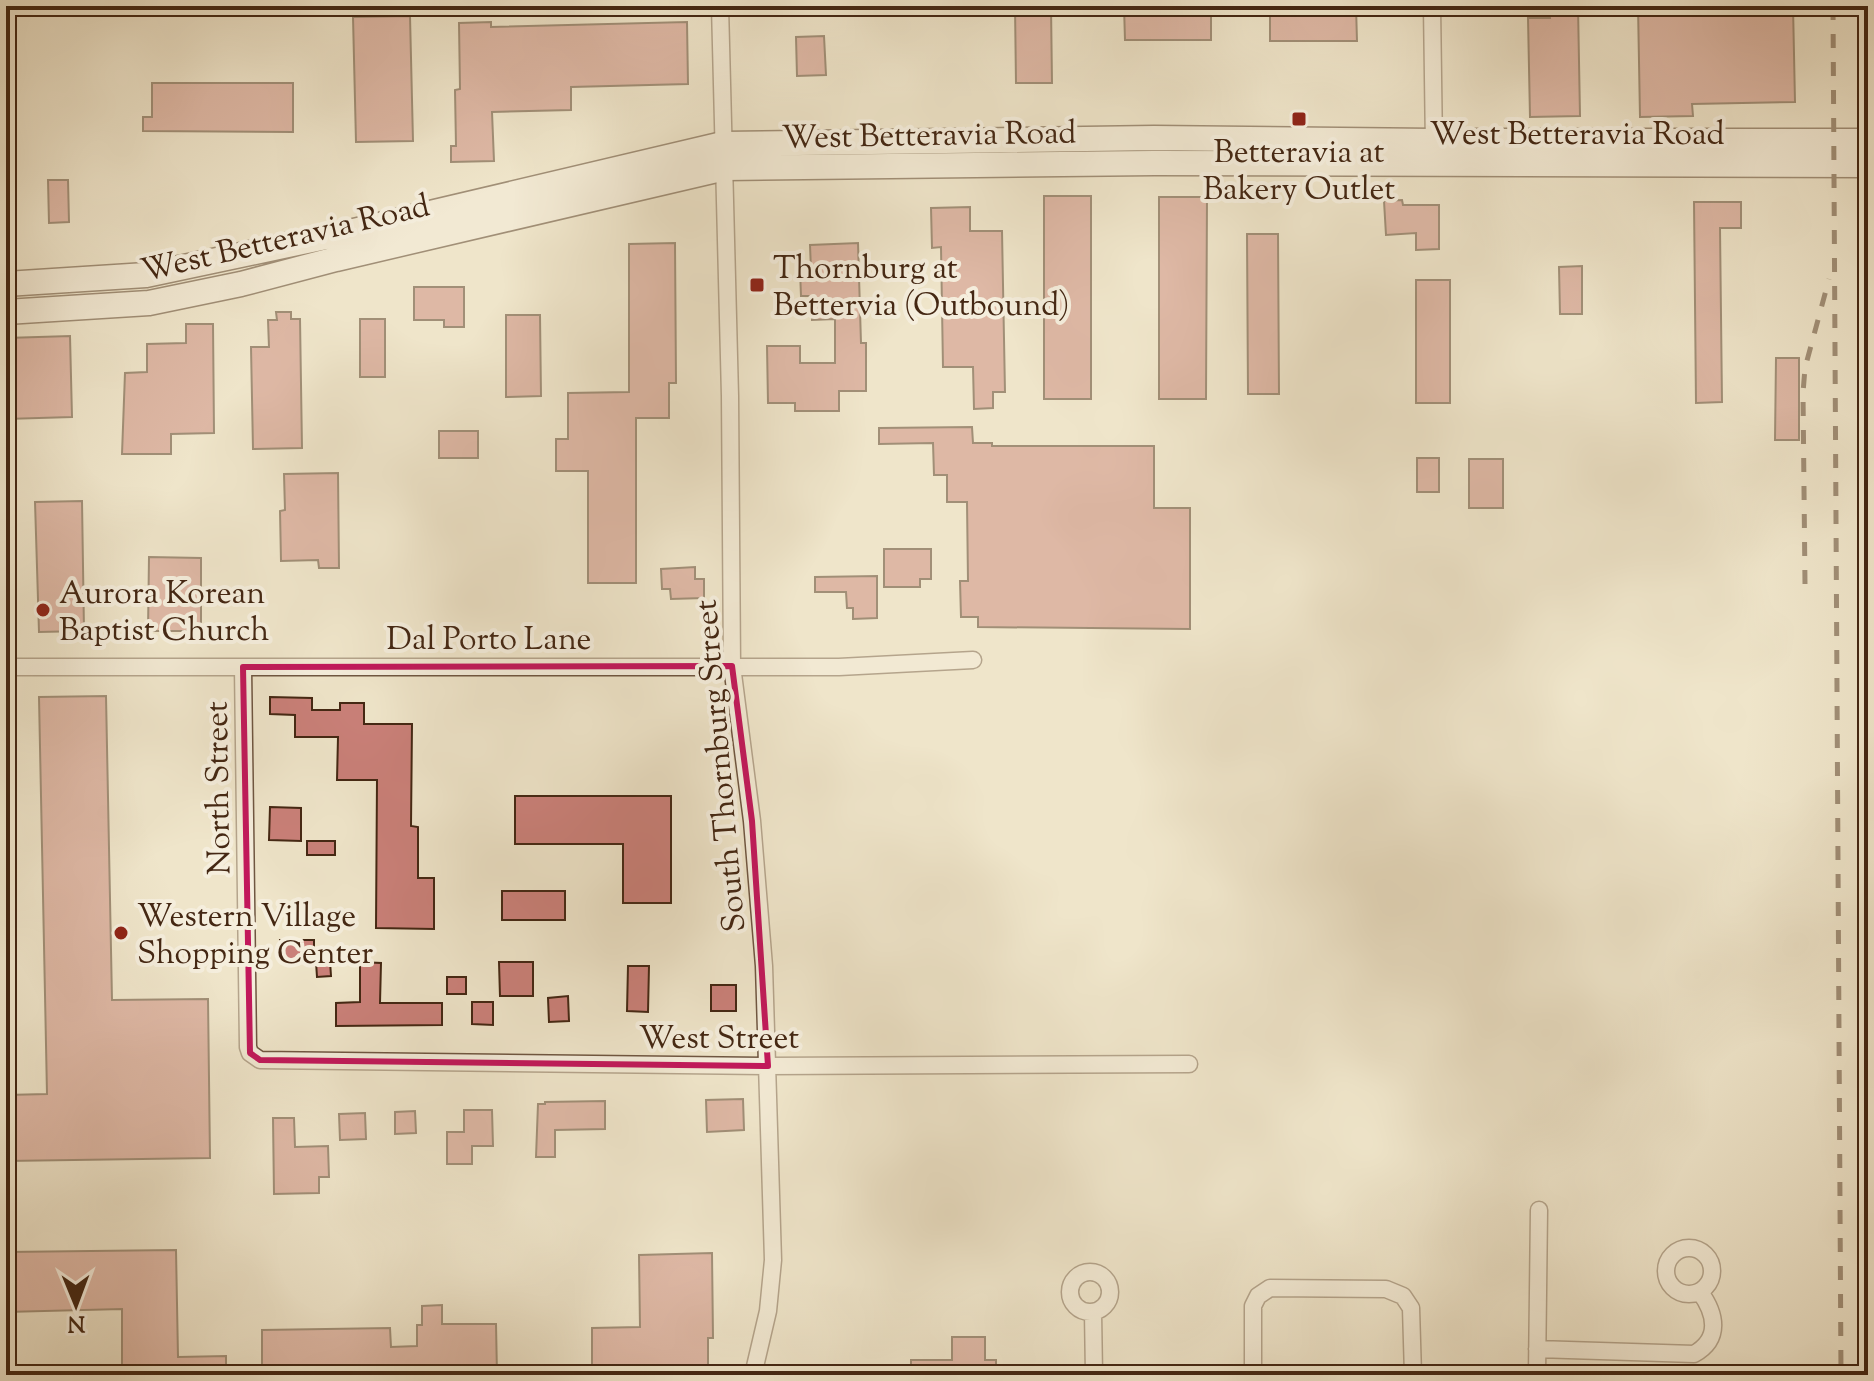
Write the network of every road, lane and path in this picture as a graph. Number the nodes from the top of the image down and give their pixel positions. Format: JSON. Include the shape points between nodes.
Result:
{"nodes":[{"id":1,"x":720,"y":6,"type":"edge"},
{"id":2,"x":1432,"y":6,"type":"edge"},
{"id":3,"x":1868,"y":141,"type":"edge"},
{"id":4,"x":1434,"y":153,"type":"junction"},
{"id":5,"x":724,"y":156,"type":"junction"},
{"id":6,"x":1868,"y":165,"type":"edge"},
{"id":7,"x":6,"y":284,"type":"edge"},
{"id":8,"x":6,"y":312,"type":"edge"},
{"id":9,"x":973,"y":660,"type":"dead end"},
{"id":10,"x":732,"y":666,"type":"junction"},
{"id":11,"x":6,"y":667,"type":"edge"},
{"id":12,"x":243,"y":667,"type":"junction"},
{"id":13,"x":250,"y":1053,"type":"joint"},
{"id":14,"x":1189,"y":1064,"type":"dead end"},
{"id":15,"x":768,"y":1066,"type":"junction"},
{"id":16,"x":1539,"y":1210,"type":"dead end"},
{"id":17,"x":1700,"y":1292,"type":"dead end"},
{"id":18,"x":1093,"y":1312,"type":"dead end"},
{"id":19,"x":1537,"y":1349,"type":"junction"},
{"id":20,"x":753,"y":1375,"type":"edge"},
{"id":21,"x":1094,"y":1375,"type":"edge"},
{"id":22,"x":1253,"y":1375,"type":"edge"},
{"id":23,"x":1413,"y":1375,"type":"edge"},
{"id":24,"x":1537,"y":1375,"type":"edge"}],
"edges":[{"from":1,"to":5,"type":"street","name":"South Thornburg Street"},
{"from":2,"to":4,"type":"street"},
{"from":3,"to":4,"type":"main road","name":"West Betteravia Road"},
{"from":4,"to":5,"type":"main road","name":"West Betteravia Road","via":[[1154,163]]},
{"from":4,"to":6,"type":"main road","name":"West Betteravia Road"},
{"from":5,"to":7,"type":"main road","name":"West Betteravia Road","via":[[146,275]]},
{"from":5,"to":8,"type":"main road","name":"West Betteravia Road","via":[[241,284],[149,303]]},
{"from":5,"to":10,"type":"street","name":"South Thornburg Street"},
{"from":9,"to":10,"type":"street","name":"Dal Porto Lane"},
{"from":10,"to":12,"type":"street","name":"Dal Porto Lane"},
{"from":10,"to":15,"type":"street","name":"South Thornburg Street","via":[[755,852]]},
{"from":11,"to":12,"type":"street","name":"Dal Porto Lane"},
{"from":12,"to":13,"type":"street","name":"North Street"},
{"from":13,"to":15,"type":"street","name":"West Street","via":[[260,1060]]},
{"from":14,"to":15,"type":"street","name":"West Street"},
{"from":15,"to":20,"type":"street","name":"South Thornburg Street","via":[[773,1260]]},
{"from":16,"to":19,"type":"street"},
{"from":17,"to":19,"type":"street","via":[[1710,1305],[1713,1334],[1707,1347],[1694,1354]]},
{"from":18,"to":21,"type":"street"},
{"from":19,"to":24,"type":"street"},
{"from":22,"to":23,"type":"street","via":[[1253,1306],[1258,1296],[1270,1288],[1337,1287],[1386,1289],[1403,1296],[1411,1308]]}]}
